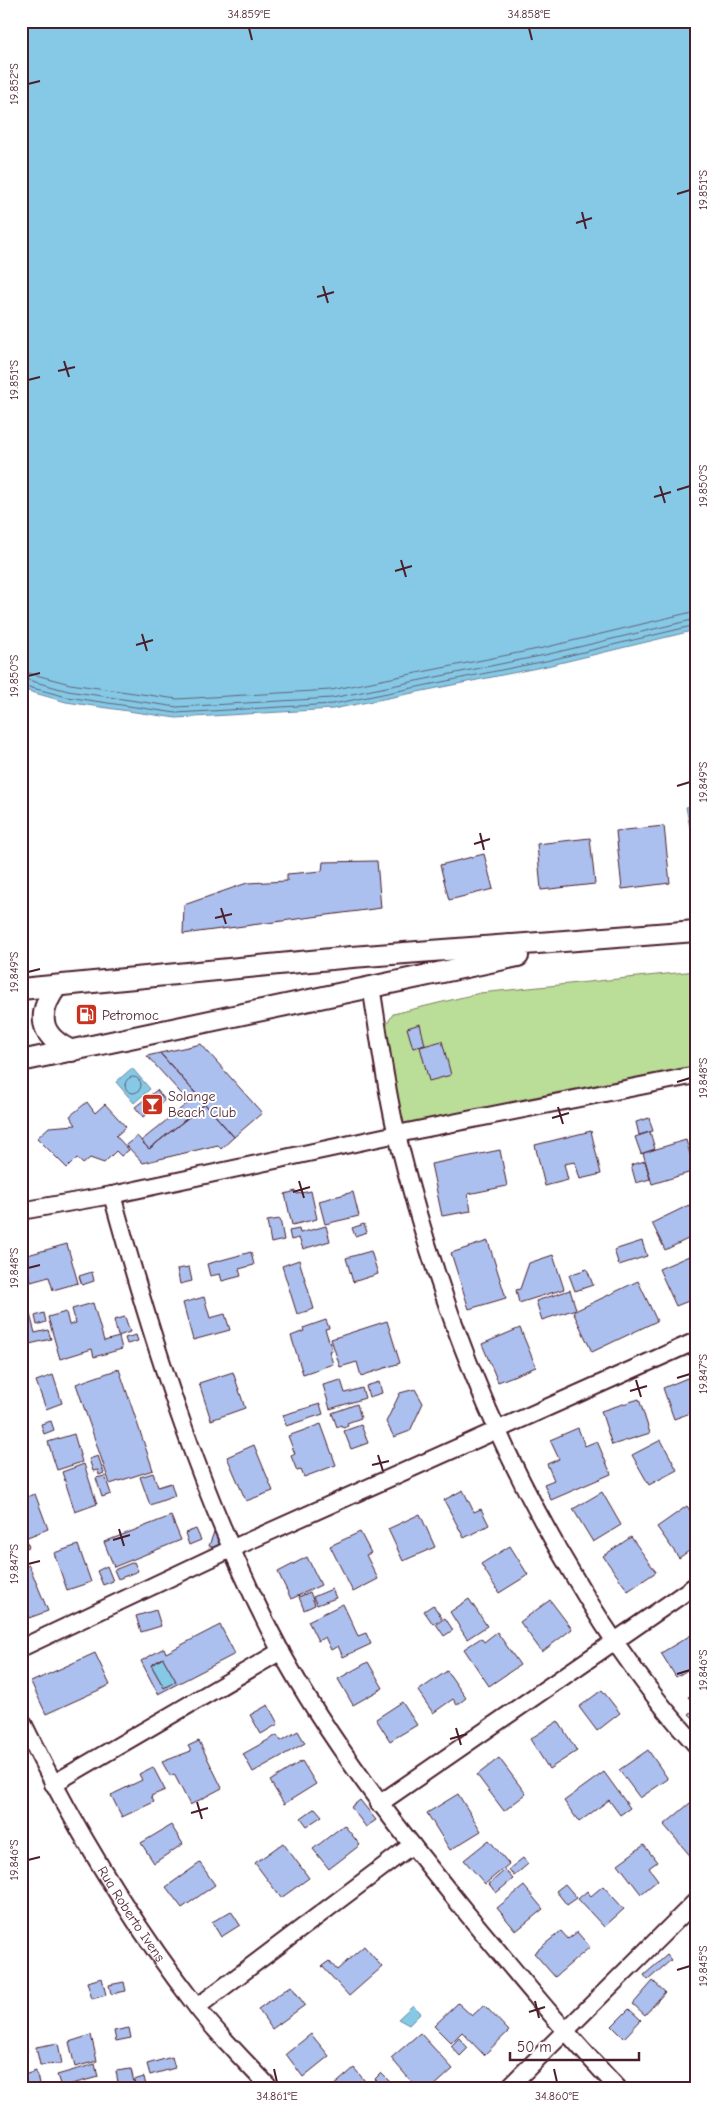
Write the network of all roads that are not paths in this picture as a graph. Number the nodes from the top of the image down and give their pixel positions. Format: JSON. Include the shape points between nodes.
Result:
{"nodes":[{"id":1,"x":696,"y":931,"type":"edge"},
{"id":2,"x":598,"y":939,"type":"junction"},
{"id":3,"x":57,"y":986,"type":"junction"},
{"id":4,"x":371,"y":986,"type":"junction"},
{"id":5,"x":21,"y":989,"type":"edge"},
{"id":6,"x":72,"y":1051,"type":"junction"},
{"id":7,"x":21,"y":1061,"type":"edge"},
{"id":8,"x":696,"y":1075,"type":"edge"},
{"id":9,"x":397,"y":1134,"type":"junction"},
{"id":10,"x":112,"y":1195,"type":"junction"},
{"id":11,"x":21,"y":1211,"type":"edge"},
{"id":12,"x":696,"y":1341,"type":"edge"},
{"id":13,"x":496,"y":1431,"type":"junction"},
{"id":14,"x":231,"y":1549,"type":"junction"},
{"id":15,"x":696,"y":1585,"type":"edge"},
{"id":16,"x":613,"y":1642,"type":"junction"},
{"id":17,"x":21,"y":1648,"type":"edge"},
{"id":18,"x":281,"y":1651,"type":"junction"},
{"id":19,"x":21,"y":1719,"type":"edge"},
{"id":20,"x":696,"y":1745,"type":"edge"},
{"id":21,"x":53,"y":1784,"type":"junction"},
{"id":22,"x":379,"y":1804,"type":"junction"},
{"id":23,"x":412,"y":1846,"type":"junction"},
{"id":24,"x":696,"y":1901,"type":"edge"},
{"id":25,"x":197,"y":2007,"type":"junction"},
{"id":26,"x":564,"y":2031,"type":"junction"},
{"id":27,"x":270,"y":2088,"type":"edge"},
{"id":28,"x":508,"y":2088,"type":"edge"},
{"id":29,"x":618,"y":2088,"type":"edge"}],
"edges":[{"from":1,"to":2,"type":"street"},
{"from":2,"to":3,"type":"street","via":[[352,957]]},
{"from":2,"to":4,"type":"street"},
{"from":3,"to":5,"type":"street"},
{"from":3,"to":6,"type":"street","via":[[46,1001],[43,1020],[53,1039]]},
{"from":4,"to":6,"type":"street"},
{"from":4,"to":9,"type":"street"},
{"from":6,"to":7,"type":"street"},
{"from":8,"to":9,"type":"street"},
{"from":9,"to":10,"type":"street"},
{"from":9,"to":13,"type":"street","via":[[432,1260]]},
{"from":10,"to":11,"type":"street"},
{"from":10,"to":14,"type":"street","via":[[154,1341],[188,1442]]},
{"from":12,"to":13,"type":"street"},
{"from":13,"to":14,"type":"street"},
{"from":13,"to":16,"type":"street","via":[[539,1519]]},
{"from":14,"to":17,"type":"street"},
{"from":14,"to":18,"type":"street"},
{"from":15,"to":16,"type":"street"},
{"from":16,"to":20,"type":"street"},
{"from":16,"to":22,"type":"street"},
{"from":18,"to":21,"type":"street"},
{"from":18,"to":22,"type":"street","via":[[326,1727]]},
{"from":19,"to":21,"type":"street","name":"Rua Roberto Ivens"},
{"from":21,"to":25,"type":"street","name":"Rua Roberto Ivens","via":[[126,1907]]},
{"from":22,"to":23,"type":"street"},
{"from":23,"to":25,"type":"street"},
{"from":23,"to":26,"type":"street"},
{"from":24,"to":26,"type":"street"},
{"from":25,"to":27,"type":"street","name":"Rua Roberto Ivens"},
{"from":26,"to":28,"type":"street"},
{"from":26,"to":29,"type":"street"}]}
